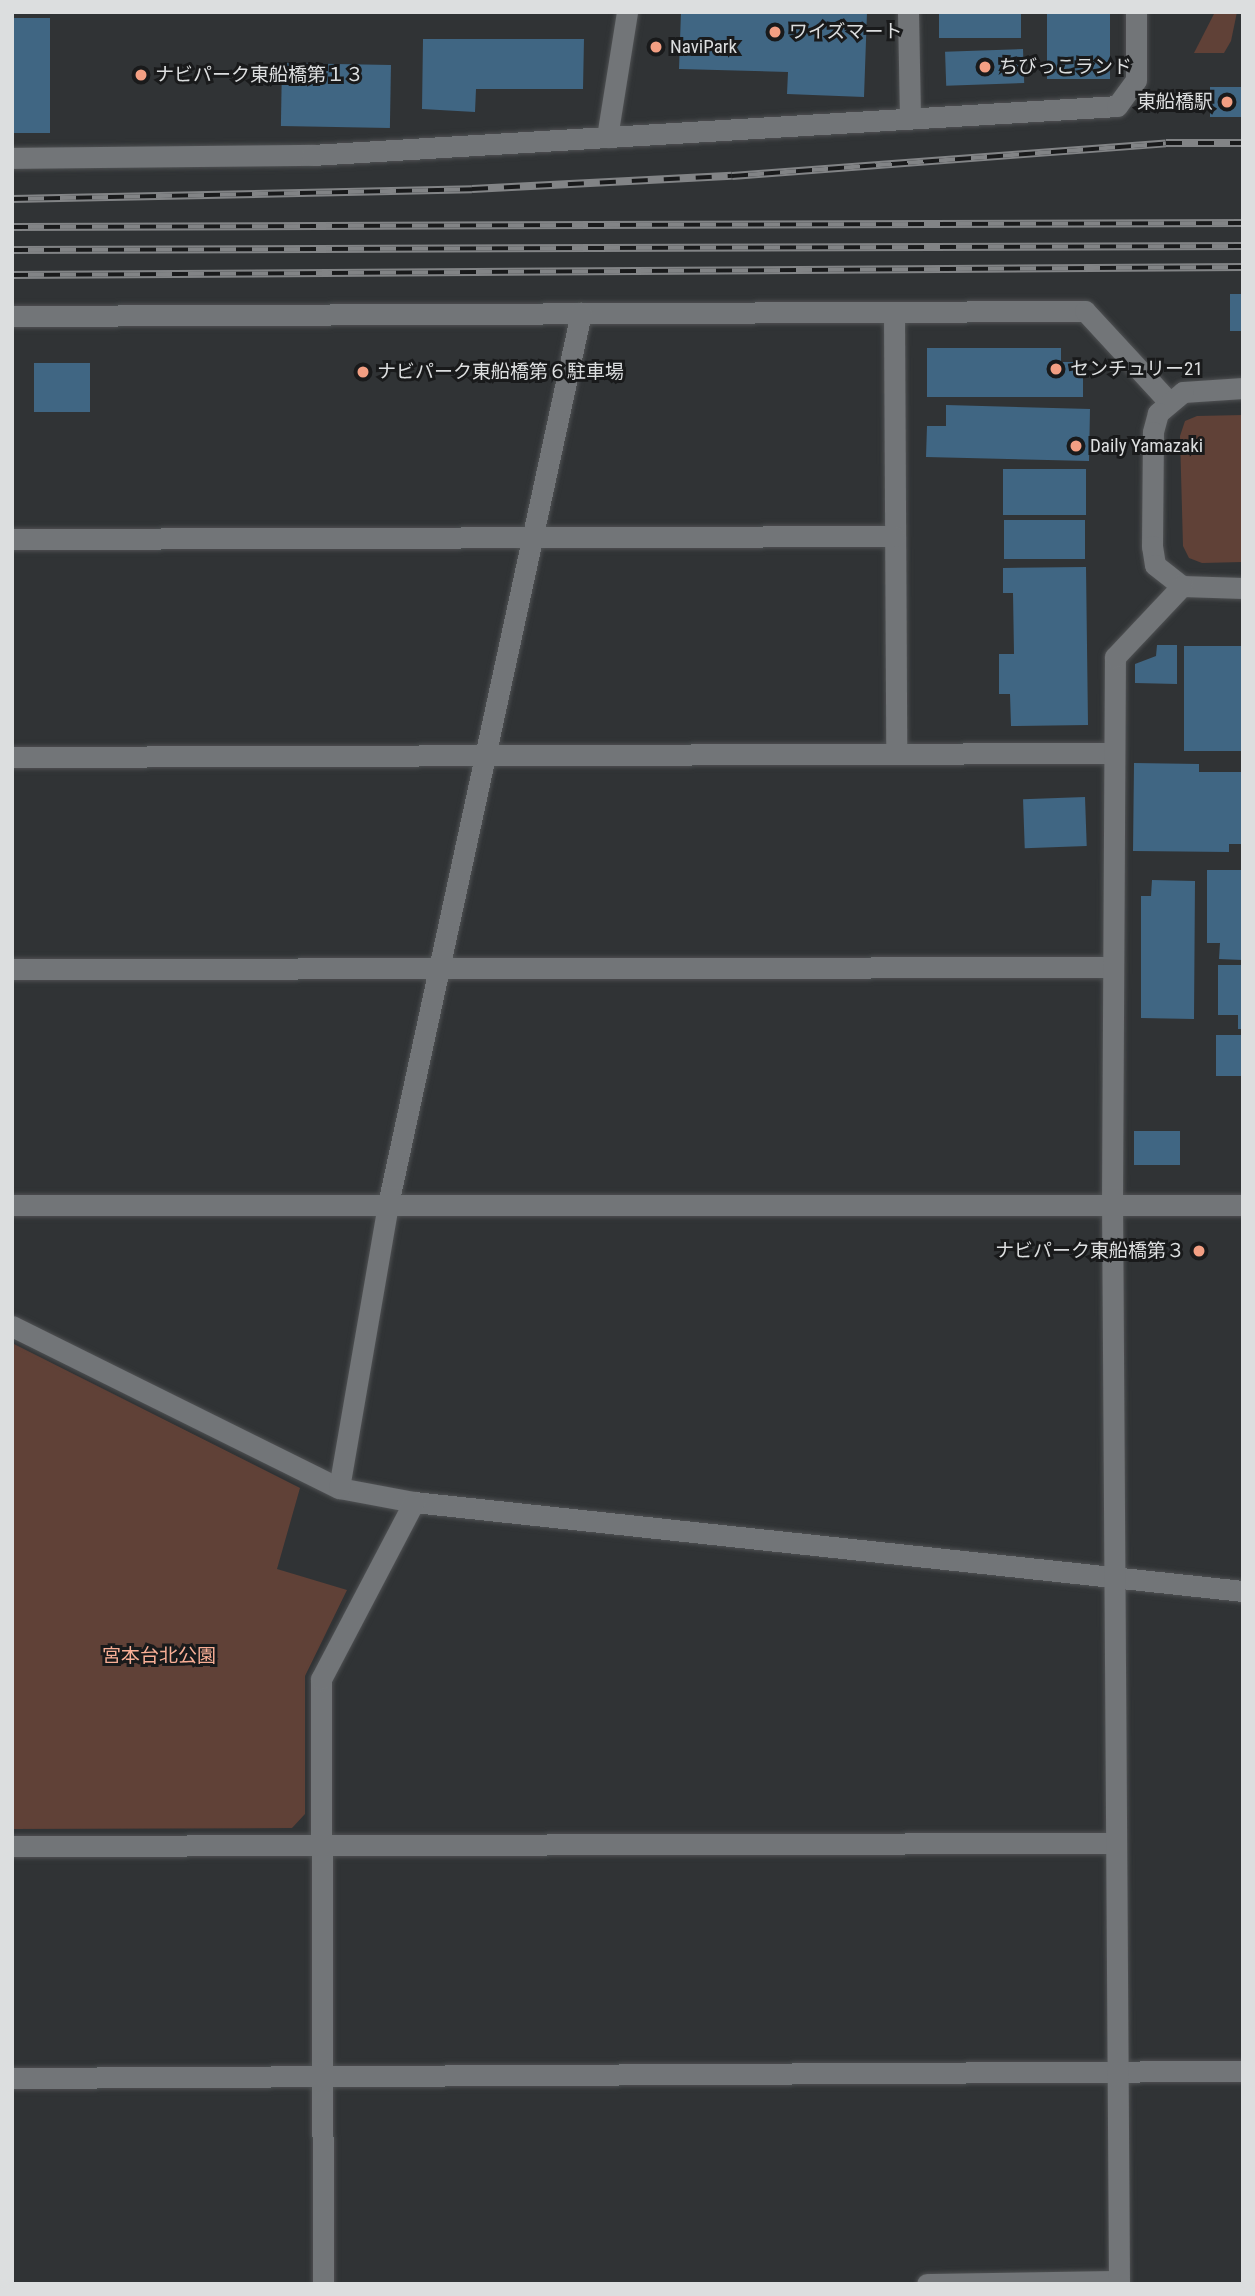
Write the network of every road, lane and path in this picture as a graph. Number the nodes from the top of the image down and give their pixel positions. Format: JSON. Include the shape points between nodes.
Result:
{"nodes":[{"id":1,"x":627,"y":12,"type":"edge"},
{"id":2,"x":908,"y":12,"type":"edge"},
{"id":3,"x":1136,"y":12,"type":"edge"},
{"id":4,"x":910,"y":118,"type":"junction"},
{"id":5,"x":607,"y":137,"type":"junction"},
{"id":6,"x":12,"y":158,"type":"edge"},
{"id":7,"x":581,"y":313,"type":"junction"},
{"id":8,"x":894,"y":314,"type":"junction"},
{"id":9,"x":12,"y":316,"type":"edge"},
{"id":10,"x":1243,"y":388,"type":"edge"},
{"id":11,"x":1168,"y":401,"type":"junction"},
{"id":12,"x":530,"y":535,"type":"junction"},
{"id":13,"x":894,"y":536,"type":"junction"},
{"id":14,"x":12,"y":539,"type":"edge"},
{"id":15,"x":1182,"y":586,"type":"junction"},
{"id":16,"x":1243,"y":589,"type":"edge"},
{"id":17,"x":1113,"y":753,"type":"junction"},
{"id":18,"x":896,"y":754,"type":"junction"},
{"id":19,"x":485,"y":755,"type":"junction"},
{"id":20,"x":12,"y":757,"type":"edge"},
{"id":21,"x":1112,"y":967,"type":"junction"},
{"id":22,"x":439,"y":968,"type":"junction"},
{"id":23,"x":12,"y":969,"type":"edge"},
{"id":24,"x":388,"y":1204,"type":"junction"},
{"id":25,"x":1112,"y":1204,"type":"junction"},
{"id":26,"x":12,"y":1205,"type":"edge"},
{"id":27,"x":1243,"y":1205,"type":"edge"},
{"id":28,"x":12,"y":1326,"type":"edge"},
{"id":29,"x":339,"y":1488,"type":"junction"},
{"id":30,"x":414,"y":1502,"type":"junction"},
{"id":31,"x":1116,"y":1577,"type":"junction"},
{"id":32,"x":1243,"y":1591,"type":"edge"},
{"id":33,"x":1116,"y":1843,"type":"junction"},
{"id":34,"x":323,"y":1844,"type":"junction"},
{"id":35,"x":12,"y":1846,"type":"edge"},
{"id":36,"x":1120,"y":2071,"type":"junction"},
{"id":37,"x":1243,"y":2071,"type":"edge"},
{"id":38,"x":323,"y":2077,"type":"junction"},
{"id":39,"x":12,"y":2078,"type":"edge"},
{"id":40,"x":323,"y":2284,"type":"edge"},
{"id":41,"x":927,"y":2284,"type":"edge"}],
"edges":[{"from":1,"to":5,"type":"street"},
{"from":2,"to":4,"type":"street"},
{"from":3,"to":4,"type":"street","via":[[1136,80],[1117,106]]},
{"from":4,"to":5,"type":"street"},
{"from":5,"to":6,"type":"street","via":[[312,155]]},
{"from":7,"to":8,"type":"street"},
{"from":7,"to":9,"type":"street"},
{"from":7,"to":12,"type":"street"},
{"from":8,"to":11,"type":"street","via":[[1085,311]]},
{"from":8,"to":13,"type":"street"},
{"from":10,"to":11,"type":"street","via":[[1182,392]]},
{"from":11,"to":15,"type":"street","via":[[1153,432],[1152,545],[1155,565]]},
{"from":12,"to":13,"type":"street"},
{"from":12,"to":14,"type":"street"},
{"from":12,"to":19,"type":"street"},
{"from":13,"to":18,"type":"street"},
{"from":15,"to":16,"type":"street"},
{"from":15,"to":17,"type":"street","via":[[1115,657]]},
{"from":17,"to":18,"type":"street"},
{"from":17,"to":21,"type":"street"},
{"from":18,"to":19,"type":"street"},
{"from":19,"to":20,"type":"street"},
{"from":19,"to":22,"type":"street"},
{"from":21,"to":22,"type":"street"},
{"from":21,"to":25,"type":"street"},
{"from":22,"to":23,"type":"street"},
{"from":22,"to":24,"type":"street"},
{"from":24,"to":25,"type":"street"},
{"from":24,"to":26,"type":"street"},
{"from":24,"to":29,"type":"street"},
{"from":25,"to":27,"type":"street"},
{"from":25,"to":31,"type":"street"},
{"from":28,"to":29,"type":"street"},
{"from":29,"to":30,"type":"street"},
{"from":30,"to":31,"type":"street"},
{"from":30,"to":34,"type":"street","via":[[321,1679]]},
{"from":31,"to":32,"type":"street"},
{"from":31,"to":33,"type":"street"},
{"from":33,"to":34,"type":"street"},
{"from":33,"to":36,"type":"street"},
{"from":34,"to":35,"type":"street"},
{"from":34,"to":38,"type":"street"},
{"from":36,"to":37,"type":"street"},
{"from":36,"to":38,"type":"street"},
{"from":36,"to":41,"type":"street","via":[[1119,2281]]},
{"from":38,"to":39,"type":"street"},
{"from":38,"to":40,"type":"street"}]}
